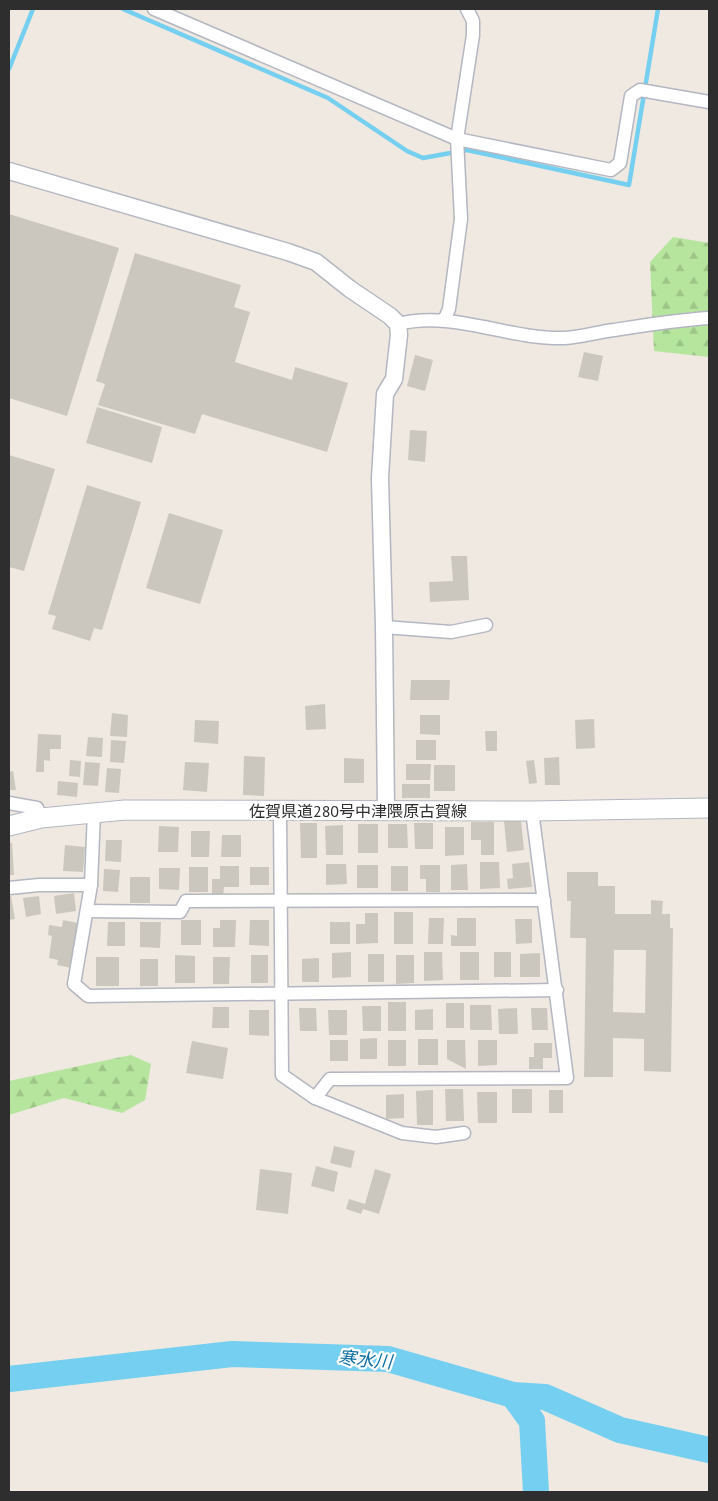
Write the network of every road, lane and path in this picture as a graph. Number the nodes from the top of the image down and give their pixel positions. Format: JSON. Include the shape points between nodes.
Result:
{"nodes":[{"id":1,"x":154,"y":9,"type":"edge"},
{"id":2,"x":467,"y":9,"type":"edge"},
{"id":3,"x":709,"y":102,"type":"edge"},
{"id":4,"x":457,"y":139,"type":"junction"},
{"id":5,"x":9,"y":171,"type":"edge"},
{"id":6,"x":709,"y":318,"type":"edge"},
{"id":7,"x":442,"y":320,"type":"junction"},
{"id":8,"x":398,"y":324,"type":"junction"},
{"id":9,"x":486,"y":625,"type":"dead end"},
{"id":10,"x":384,"y":627,"type":"junction"},
{"id":11,"x":9,"y":803,"type":"edge"},
{"id":12,"x":709,"y":808,"type":"edge"},
{"id":13,"x":280,"y":810,"type":"junction"},
{"id":14,"x":386,"y":810,"type":"junction"},
{"id":15,"x":532,"y":811,"type":"junction"},
{"id":16,"x":94,"y":812,"type":"junction"},
{"id":17,"x":41,"y":818,"type":"junction"},
{"id":18,"x":9,"y":826,"type":"edge"},
{"id":19,"x":91,"y":885,"type":"junction"},
{"id":20,"x":9,"y":888,"type":"edge"},
{"id":21,"x":544,"y":900,"type":"junction"},
{"id":22,"x":281,"y":901,"type":"junction"},
{"id":23,"x":87,"y":911,"type":"junction"},
{"id":24,"x":557,"y":990,"type":"junction"},
{"id":25,"x":282,"y":993,"type":"junction"},
{"id":26,"x":315,"y":1098,"type":"junction"},
{"id":27,"x":464,"y":1133,"type":"dead end"}],
"edges":[{"from":1,"to":4,"type":"street"},
{"from":2,"to":4,"type":"street","via":[[473,21],[472,34]]},
{"from":3,"to":4,"type":"street","via":[[644,91],[632,96],[620,163],[611,170]]},
{"from":4,"to":7,"type":"street","via":[[461,219],[449,309]]},
{"from":5,"to":8,"type":"street","via":[[316,262]]},
{"from":6,"to":7,"type":"street","via":[[671,320],[566,338]]},
{"from":7,"to":8,"type":"street"},
{"from":8,"to":10,"type":"street","via":[[400,335],[394,379],[385,394],[380,478]]},
{"from":9,"to":10,"type":"street","via":[[450,632]]},
{"from":10,"to":14,"type":"street"},
{"from":11,"to":17,"type":"street","via":[[37,808]]},
{"from":12,"to":15,"type":"main road","name":"佐賀県道280号中津隈原古賀線"},
{"from":13,"to":14,"type":"main road","name":"佐賀県道280号中津隈原古賀線"},
{"from":13,"to":16,"type":"main road","name":"佐賀県道280号中津隈原古賀線"},
{"from":13,"to":22,"type":"street"},
{"from":14,"to":15,"type":"main road","name":"佐賀県道280号中津隈原古賀線"},
{"from":15,"to":21,"type":"street"},
{"from":16,"to":17,"type":"main road","name":"佐賀県道280号中津隈原古賀線"},
{"from":16,"to":19,"type":"street"},
{"from":17,"to":18,"type":"main road","name":"佐賀県道280号中津隈原古賀線"},
{"from":19,"to":20,"type":"street"},
{"from":19,"to":23,"type":"street"},
{"from":21,"to":22,"type":"street"},
{"from":21,"to":24,"type":"street"},
{"from":22,"to":23,"type":"street","via":[[186,901],[180,912]]},
{"from":22,"to":25,"type":"street"},
{"from":23,"to":25,"type":"street","via":[[74,984],[88,996]]},
{"from":24,"to":25,"type":"street"},
{"from":24,"to":26,"type":"street","via":[[568,1078],[330,1079]]},
{"from":25,"to":26,"type":"street","via":[[282,1075]]},
{"from":26,"to":27,"type":"street","via":[[402,1134],[436,1137]]}]}
